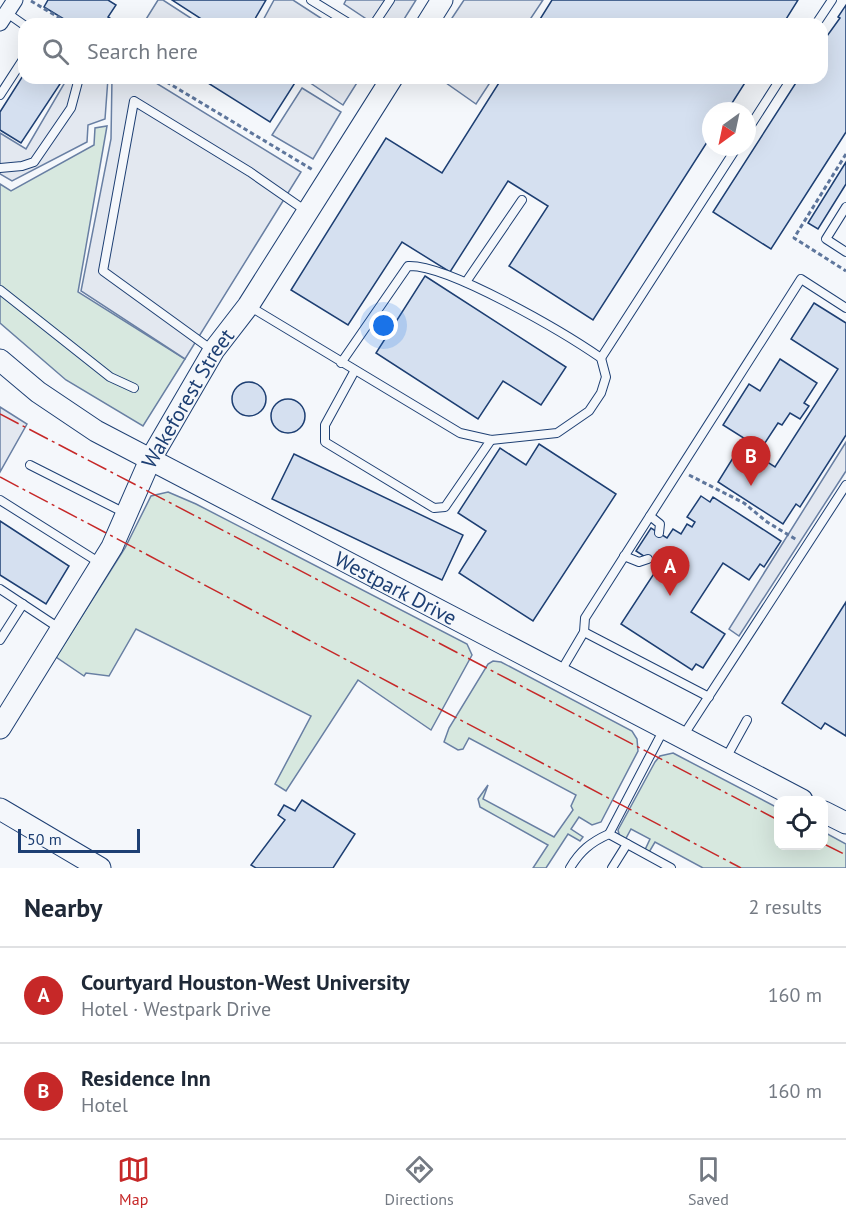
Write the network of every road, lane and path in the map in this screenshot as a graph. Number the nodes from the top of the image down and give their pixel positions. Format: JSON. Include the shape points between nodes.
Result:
{"nodes":[{"id":1,"x":311,"y":0,"type":"edge"},
{"id":2,"x":390,"y":0,"type":"edge"},
{"id":3,"x":442,"y":0,"type":"edge"},
{"id":4,"x":831,"y":0,"type":"edge"},
{"id":5,"x":31,"y":1,"type":"edge"},
{"id":6,"x":60,"y":18,"type":"edge"},
{"id":7,"x":340,"y":18,"type":"edge"},
{"id":8,"x":378,"y":18,"type":"edge"},
{"id":9,"x":431,"y":18,"type":"edge"},
{"id":10,"x":820,"y":18,"type":"edge"},
{"id":11,"x":18,"y":67,"type":"edge"},
{"id":12,"x":77,"y":84,"type":"edge"},
{"id":13,"x":170,"y":84,"type":"edge"},
{"id":14,"x":388,"y":84,"type":"edge"},
{"id":15,"x":777,"y":84,"type":"edge"},
{"id":16,"x":0,"y":95,"type":"edge"},
{"id":17,"x":756,"y":117,"type":"edge"},
{"id":18,"x":846,"y":154,"type":"edge"},
{"id":19,"x":731,"y":156,"type":"edge"},
{"id":20,"x":0,"y":168,"type":"edge"},
{"id":21,"x":314,"y":171,"type":"dead end"},
{"id":22,"x":522,"y":200,"type":"dead end"},
{"id":23,"x":846,"y":207,"type":"edge"},
{"id":24,"x":307,"y":212,"type":"junction"},
{"id":25,"x":846,"y":252,"type":"edge"},
{"id":26,"x":846,"y":271,"type":"edge"},
{"id":27,"x":466,"y":282,"type":"junction"},
{"id":28,"x":0,"y":290,"type":"edge"},
{"id":29,"x":248,"y":306,"type":"junction"},
{"id":30,"x":846,"y":308,"type":"edge"},
{"id":31,"x":213,"y":350,"type":"junction"},
{"id":32,"x":601,"y":358,"type":"junction"},
{"id":33,"x":0,"y":360,"type":"edge"},
{"id":34,"x":341,"y":363,"type":"junction"},
{"id":35,"x":354,"y":372,"type":"junction"},
{"id":36,"x":134,"y":388,"type":"dead end"},
{"id":37,"x":491,"y":440,"type":"junction"},
{"id":38,"x":150,"y":460,"type":"junction"},
{"id":39,"x":30,"y":465,"type":"dead end"},
{"id":40,"x":680,"y":469,"type":"junction"},
{"id":41,"x":846,"y":485,"type":"edge"},
{"id":42,"x":0,"y":500,"type":"edge"},
{"id":43,"x":127,"y":513,"type":"junction"},
{"id":44,"x":650,"y":516,"type":"junction"},
{"id":45,"x":659,"y":533,"type":"dead end"},
{"id":46,"x":806,"y":546,"type":"junction"},
{"id":47,"x":624,"y":556,"type":"junction"},
{"id":48,"x":648,"y":559,"type":"dead end"},
{"id":49,"x":102,"y":564,"type":"junction"},
{"id":50,"x":0,"y":590,"type":"edge"},
{"id":51,"x":23,"y":604,"type":"junction"},
{"id":52,"x":61,"y":629,"type":"junction"},
{"id":53,"x":584,"y":632,"type":"junction"},
{"id":54,"x":0,"y":640,"type":"edge"},
{"id":55,"x":559,"y":673,"type":"junction"},
{"id":56,"x":709,"y":697,"type":"junction"},
{"id":57,"x":747,"y":720,"type":"dead end"},
{"id":58,"x":0,"y":728,"type":"edge"},
{"id":59,"x":673,"y":733,"type":"junction"},
{"id":60,"x":725,"y":760,"type":"junction"},
{"id":61,"x":793,"y":796,"type":"edge"},
{"id":62,"x":0,"y":809,"type":"edge"},
{"id":63,"x":828,"y":814,"type":"edge"},
{"id":64,"x":846,"y":824,"type":"edge"},
{"id":65,"x":609,"y":834,"type":"junction"},
{"id":66,"x":627,"y":844,"type":"junction"},
{"id":67,"x":100,"y":868,"type":"edge"},
{"id":68,"x":570,"y":868,"type":"edge"},
{"id":69,"x":612,"y":868,"type":"edge"},
{"id":70,"x":671,"y":868,"type":"edge"}],
"edges":[{"from":1,"to":7,"type":"lane"},
{"from":2,"to":8,"type":"lane"},
{"from":3,"to":9,"type":"main road"},
{"from":4,"to":10,"type":"lane"},
{"from":5,"to":6,"type":"path"},
{"from":11,"to":16,"type":"lane"},
{"from":12,"to":20,"type":"lane","via":[[71,108],[34,162]]},
{"from":13,"to":21,"type":"path"},
{"from":14,"to":24,"type":"main road","name":"Wakeforest Street"},
{"from":15,"to":17,"type":"lane"},
{"from":18,"to":26,"type":"path","via":[[794,238]]},
{"from":19,"to":32,"type":"lane"},
{"from":22,"to":27,"type":"lane"},
{"from":23,"to":25,"type":"lane","via":[[826,239]]},
{"from":24,"to":29,"type":"main road","name":"Wakeforest Street"},
{"from":24,"to":31,"type":"lane","via":[[134,100],[103,271]]},
{"from":27,"to":32,"type":"lane"},
{"from":27,"to":34,"type":"lane","via":[[423,265],[408,266]]},
{"from":28,"to":36,"type":"lane","via":[[110,377]]},
{"from":29,"to":31,"type":"main road","name":"Wakeforest Street"},
{"from":29,"to":34,"type":"lane"},
{"from":30,"to":40,"type":"lane","via":[[801,279]]},
{"from":31,"to":38,"type":"main road","name":"Wakeforest Street"},
{"from":32,"to":37,"type":"lane","via":[[606,377],[589,411],[557,433]]},
{"from":33,"to":38,"type":"main road","name":"Westpark Drive","via":[[77,419]]},
{"from":34,"to":35,"type":"lane"},
{"from":35,"to":37,"type":"lane","via":[[460,433]]},
{"from":35,"to":37,"type":"lane","via":[[325,425],[325,442],[434,508],[445,507]]},
{"from":38,"to":43,"type":"main road","name":"Wakeforest Street"},
{"from":38,"to":55,"type":"main road","name":"Westpark Drive"},
{"from":39,"to":43,"type":"lane"},
{"from":40,"to":44,"type":"lane"},
{"from":40,"to":46,"type":"path","via":[[744,503]]},
{"from":41,"to":46,"type":"lane"},
{"from":42,"to":49,"type":"lane"},
{"from":43,"to":49,"type":"main road","name":"Wakeforest Street"},
{"from":44,"to":45,"type":"lane","via":[[660,524]]},
{"from":44,"to":47,"type":"lane"},
{"from":46,"to":56,"type":"lane"},
{"from":47,"to":48,"type":"lane","via":[[639,562]]},
{"from":47,"to":53,"type":"lane","via":[[585,618]]},
{"from":49,"to":52,"type":"main road","name":"Wakeforest Street"},
{"from":50,"to":51,"type":"lane"},
{"from":51,"to":52,"type":"lane"},
{"from":51,"to":54,"type":"lane"},
{"from":52,"to":58,"type":"main road","name":"Wakeforest Street"},
{"from":53,"to":55,"type":"lane"},
{"from":53,"to":56,"type":"lane"},
{"from":55,"to":59,"type":"main road","name":"Westpark Drive"},
{"from":56,"to":59,"type":"lane"},
{"from":57,"to":60,"type":"lane"},
{"from":59,"to":60,"type":"main road","name":"Westpark Drive"},
{"from":59,"to":65,"type":"lane"},
{"from":60,"to":61,"type":"main road","name":"Westpark Drive"},
{"from":62,"to":67,"type":"main road"},
{"from":63,"to":64,"type":"main road"},
{"from":65,"to":66,"type":"lane"},
{"from":65,"to":68,"type":"lane","via":[[591,842]]},
{"from":66,"to":69,"type":"lane"},
{"from":66,"to":70,"type":"lane"}]}
